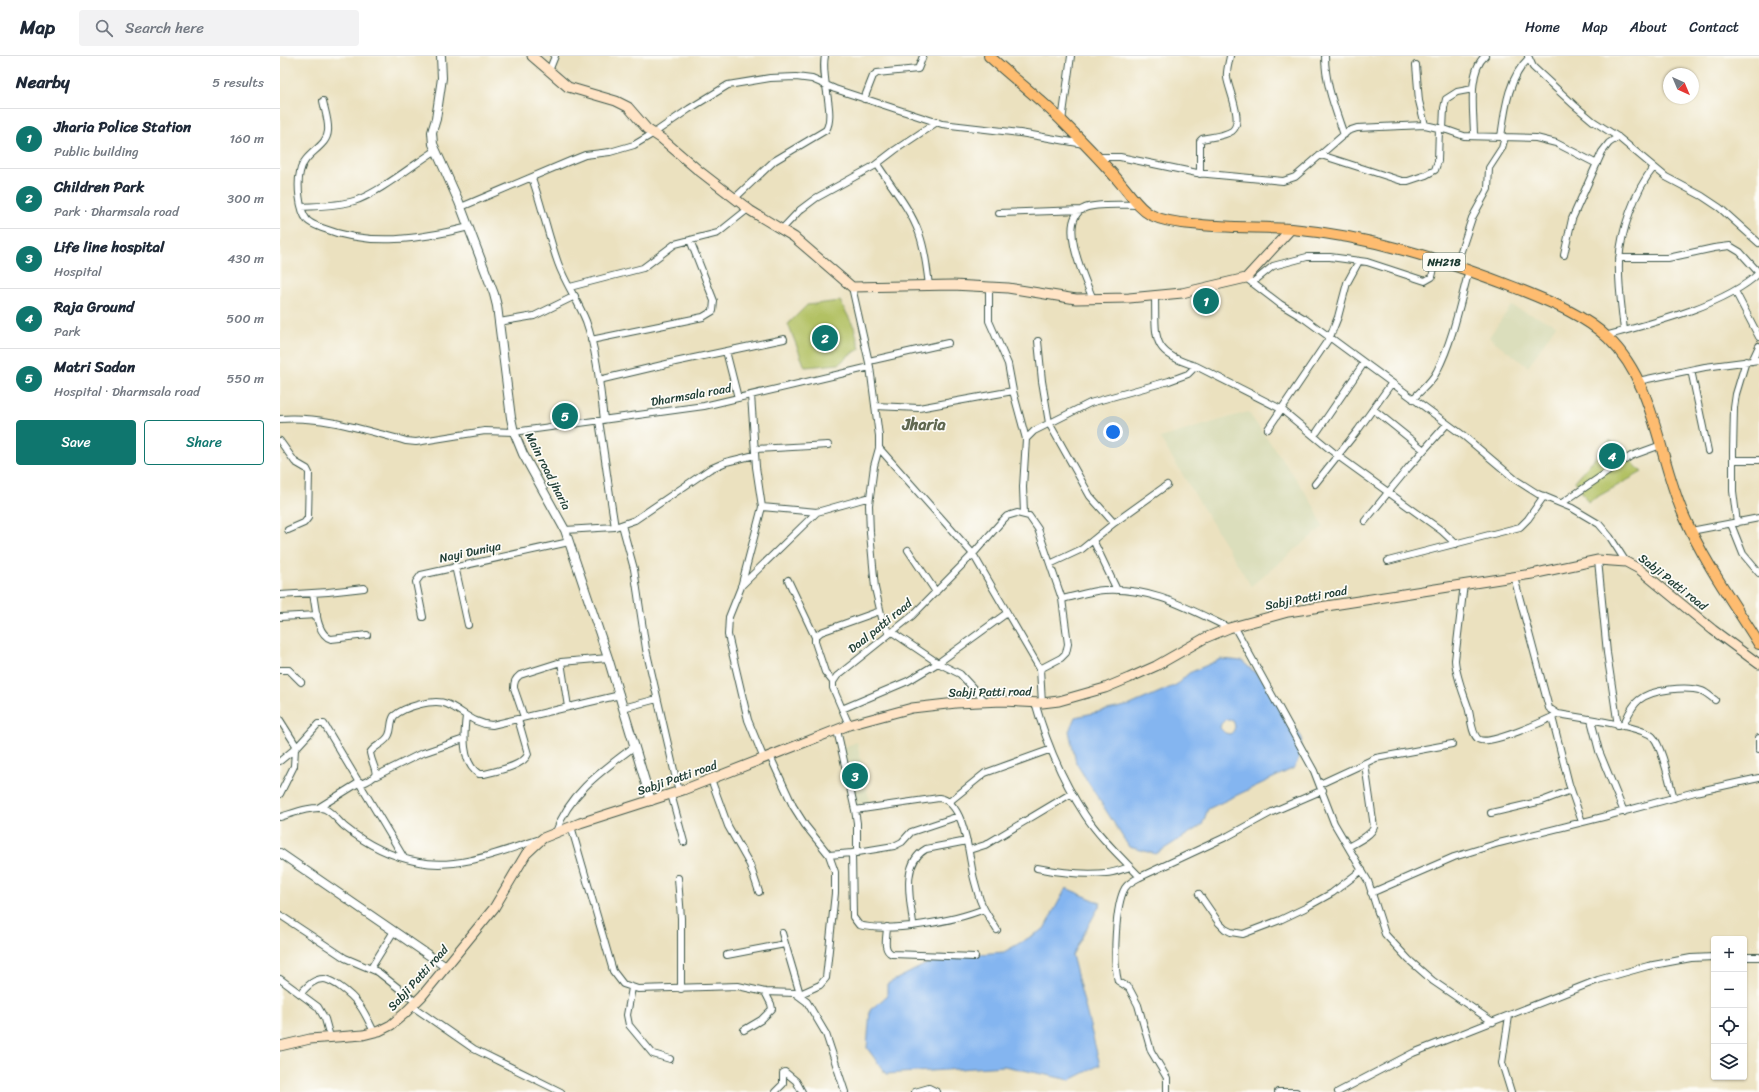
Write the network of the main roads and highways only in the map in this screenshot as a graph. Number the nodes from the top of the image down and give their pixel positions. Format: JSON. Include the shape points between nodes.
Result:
{"nodes":[{"id":1,"x":532,"y":56,"type":"edge"},
{"id":2,"x":989,"y":56,"type":"edge"},
{"id":3,"x":1291,"y":229,"type":"junction"},
{"id":4,"x":1759,"y":644,"type":"edge"},
{"id":5,"x":1759,"y":664,"type":"edge"},
{"id":6,"x":280,"y":1046,"type":"edge"}],
"edges":[{"from":1,"to":3,"type":"main road","via":[[568,87],[624,105],[641,123],[748,209],[794,237],[852,287],[989,287],[1093,299],[1182,293],[1249,281]]},
{"from":2,"to":3,"type":"highway","number":"NH218","via":[[1062,121],[1138,205],[1151,215],[1184,224]]},
{"from":3,"to":4,"type":"highway","number":"NH218","via":[[1364,240],[1469,270],[1571,312],[1605,336],[1625,358],[1638,381],[1675,495],[1691,531],[1712,570]]},
{"from":5,"to":6,"type":"main road","name":"Sabji Patti road","via":[[1639,569],[1626,562],[1598,560],[1514,577],[1288,612],[1231,627],[1111,686],[1059,701],[986,702],[912,708],[849,725],[711,780],[608,813],[543,838],[526,854],[494,908],[414,1004],[391,1025],[363,1035],[330,1037]]}]}
